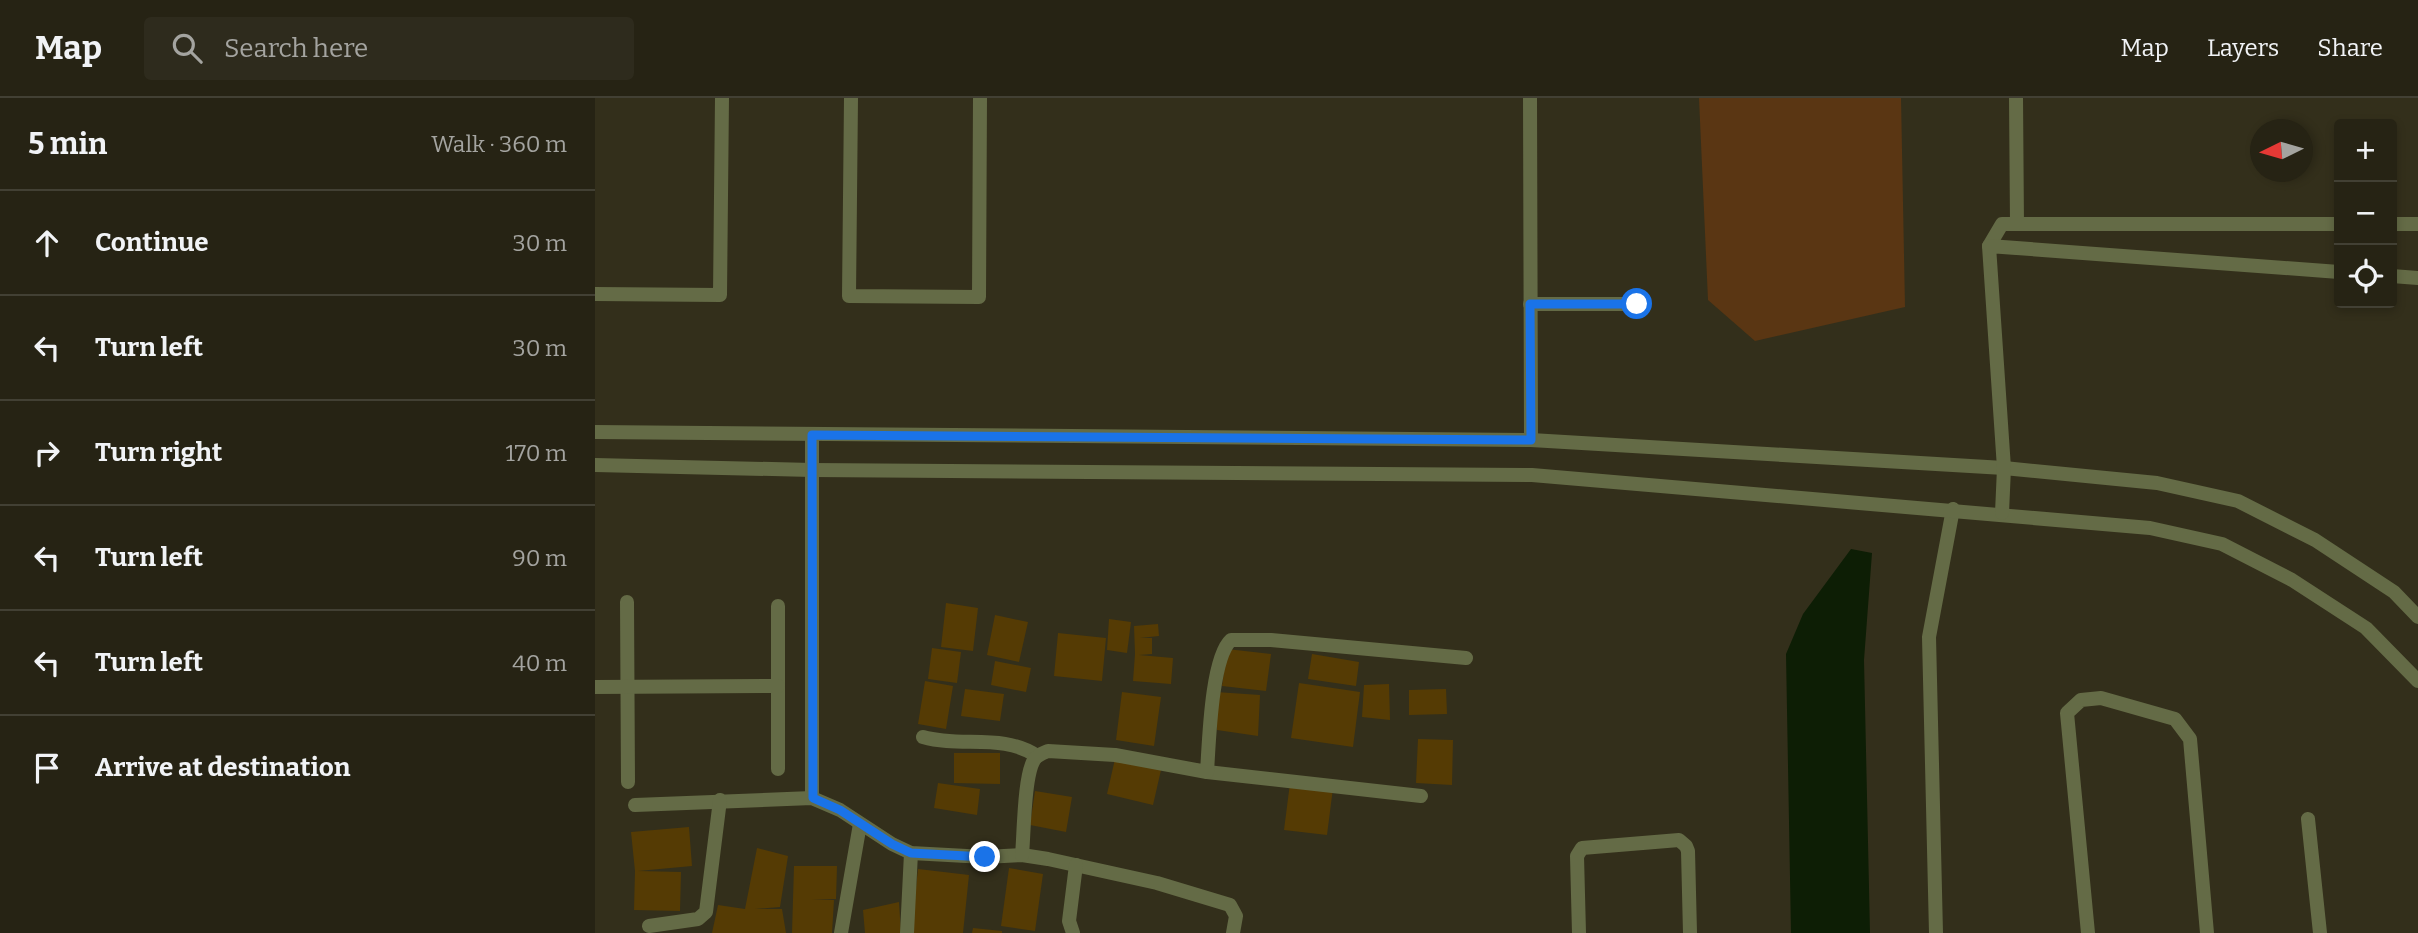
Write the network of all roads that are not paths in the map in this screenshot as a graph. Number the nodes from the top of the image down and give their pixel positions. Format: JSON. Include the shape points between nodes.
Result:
{"nodes":[{"id":1,"x":722,"y":98,"type":"edge"},
{"id":2,"x":851,"y":98,"type":"edge"},
{"id":3,"x":980,"y":98,"type":"edge"},
{"id":4,"x":1530,"y":98,"type":"edge"},
{"id":5,"x":2016,"y":98,"type":"edge"},
{"id":6,"x":2017,"y":224,"type":"junction"},
{"id":7,"x":2334,"y":224,"type":"edge"},
{"id":8,"x":2397,"y":224,"type":"edge"},
{"id":9,"x":2418,"y":224,"type":"edge"},
{"id":10,"x":1989,"y":246,"type":"junction"},
{"id":11,"x":2334,"y":272,"type":"edge"},
{"id":12,"x":2397,"y":276,"type":"edge"},
{"id":13,"x":2418,"y":278,"type":"edge"},
{"id":14,"x":595,"y":294,"type":"edge"},
{"id":15,"x":1530,"y":304,"type":"junction"},
{"id":16,"x":1637,"y":304,"type":"dead end"},
{"id":17,"x":595,"y":432,"type":"edge"},
{"id":18,"x":812,"y":435,"type":"junction"},
{"id":19,"x":1531,"y":440,"type":"junction"},
{"id":20,"x":595,"y":465,"type":"edge"},
{"id":21,"x":2004,"y":468,"type":"junction"},
{"id":22,"x":812,"y":470,"type":"junction"},
{"id":23,"x":1953,"y":509,"type":"junction"},
{"id":24,"x":2002,"y":513,"type":"junction"},
{"id":25,"x":627,"y":602,"type":"dead end"},
{"id":26,"x":778,"y":606,"type":"dead end"},
{"id":27,"x":2418,"y":617,"type":"edge"},
{"id":28,"x":1465,"y":658,"type":"dead end"},
{"id":29,"x":2418,"y":681,"type":"edge"},
{"id":30,"x":628,"y":686,"type":"junction"},
{"id":31,"x":778,"y":686,"type":"junction"},
{"id":32,"x":595,"y":687,"type":"edge"},
{"id":33,"x":923,"y":737,"type":"dead end"},
{"id":34,"x":1037,"y":756,"type":"junction"},
{"id":35,"x":778,"y":769,"type":"dead end"},
{"id":36,"x":1207,"y":772,"type":"junction"},
{"id":37,"x":628,"y":782,"type":"dead end"},
{"id":38,"x":1421,"y":796,"type":"dead end"},
{"id":39,"x":813,"y":798,"type":"junction"},
{"id":40,"x":720,"y":800,"type":"junction"},
{"id":41,"x":635,"y":804,"type":"dead end"},
{"id":42,"x":2308,"y":820,"type":"dead end"},
{"id":43,"x":859,"y":824,"type":"junction"},
{"id":44,"x":911,"y":853,"type":"junction"},
{"id":45,"x":1022,"y":855,"type":"junction"},
{"id":46,"x":1076,"y":865,"type":"junction"},
{"id":47,"x":649,"y":926,"type":"dead end"},
{"id":48,"x":841,"y":933,"type":"edge"},
{"id":49,"x":907,"y":933,"type":"edge"},
{"id":50,"x":1073,"y":933,"type":"edge"},
{"id":51,"x":1233,"y":933,"type":"edge"},
{"id":52,"x":1579,"y":933,"type":"edge"},
{"id":53,"x":1690,"y":933,"type":"edge"},
{"id":54,"x":1936,"y":933,"type":"edge"},
{"id":55,"x":2088,"y":933,"type":"edge"},
{"id":56,"x":2207,"y":933,"type":"edge"},
{"id":57,"x":2320,"y":933,"type":"edge"}],
"edges":[{"from":1,"to":14,"type":"street","via":[[720,295]]},
{"from":2,"to":3,"type":"street","via":[[849,296],[979,297]]},
{"from":4,"to":15,"type":"street"},
{"from":5,"to":6,"type":"street"},
{"from":6,"to":7,"type":"street"},
{"from":6,"to":10,"type":"street","via":[[2002,223]]},
{"from":8,"to":9,"type":"street"},
{"from":10,"to":11,"type":"street"},
{"from":10,"to":21,"type":"street"},
{"from":12,"to":13,"type":"street"},
{"from":15,"to":16,"type":"street"},
{"from":15,"to":19,"type":"street"},
{"from":17,"to":18,"type":"street"},
{"from":18,"to":19,"type":"street"},
{"from":18,"to":22,"type":"street"},
{"from":19,"to":21,"type":"street"},
{"from":20,"to":22,"type":"street"},
{"from":21,"to":24,"type":"street"},
{"from":21,"to":27,"type":"street","via":[[2157,483],[2238,501],[2315,540],[2394,592]]},
{"from":22,"to":23,"type":"street","via":[[1532,475]]},
{"from":22,"to":39,"type":"street"},
{"from":23,"to":24,"type":"street"},
{"from":23,"to":54,"type":"street","via":[[1929,637]]},
{"from":24,"to":29,"type":"street","via":[[2150,528],[2223,544],[2292,580],[2366,628]]},
{"from":25,"to":30,"type":"street"},
{"from":26,"to":31,"type":"street"},
{"from":28,"to":36,"type":"street","via":[[1231,640],[1218,668]]},
{"from":30,"to":31,"type":"street"},
{"from":30,"to":32,"type":"street"},
{"from":30,"to":37,"type":"street"},
{"from":31,"to":35,"type":"street"},
{"from":33,"to":34,"type":"street","via":[[1012,744]]},
{"from":34,"to":36,"type":"street","via":[[1048,751],[1115,755]]},
{"from":34,"to":45,"type":"street","via":[[1030,772]]},
{"from":36,"to":38,"type":"street"},
{"from":39,"to":40,"type":"street"},
{"from":39,"to":43,"type":"street"},
{"from":40,"to":41,"type":"street"},
{"from":40,"to":47,"type":"street","via":[[706,912],[698,919]]},
{"from":42,"to":57,"type":"street"},
{"from":43,"to":44,"type":"street"},
{"from":43,"to":48,"type":"street"},
{"from":44,"to":45,"type":"street"},
{"from":44,"to":49,"type":"street"},
{"from":45,"to":46,"type":"street"},
{"from":46,"to":50,"type":"street","via":[[1069,921]]},
{"from":46,"to":51,"type":"street","via":[[1230,905],[1236,916]]},
{"from":52,"to":53,"type":"street","via":[[1577,856],[1582,848],[1679,840],[1688,851]]},
{"from":55,"to":56,"type":"street","via":[[2067,713],[2081,700],[2101,698],[2175,719],[2190,739]]}]}
